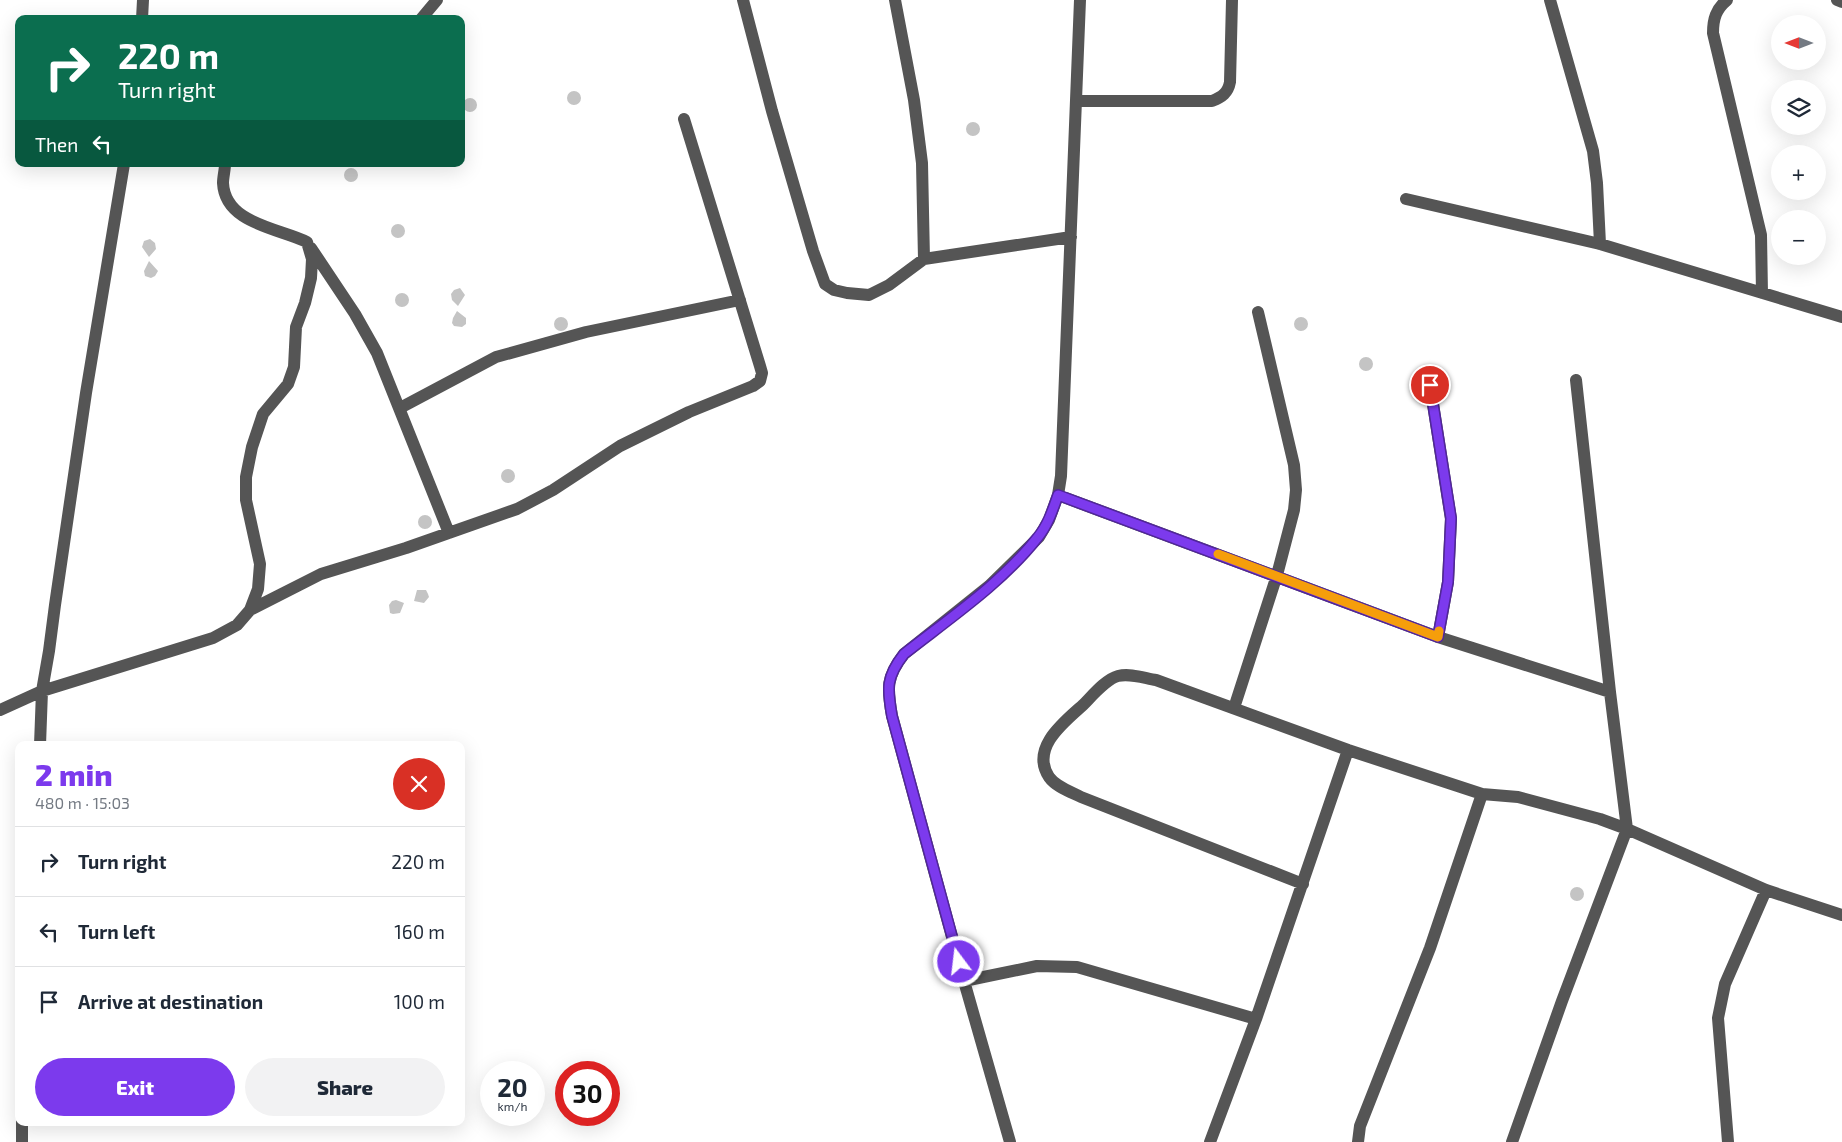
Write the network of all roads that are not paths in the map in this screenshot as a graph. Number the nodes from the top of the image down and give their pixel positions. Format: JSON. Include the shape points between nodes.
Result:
{"nodes":[{"id":1,"x":143,"y":0,"type":"edge"},
{"id":2,"x":437,"y":0,"type":"edge"},
{"id":3,"x":743,"y":0,"type":"edge"},
{"id":4,"x":895,"y":0,"type":"edge"},
{"id":5,"x":1080,"y":0,"type":"edge"},
{"id":6,"x":1232,"y":0,"type":"edge"},
{"id":7,"x":1550,"y":0,"type":"edge"},
{"id":8,"x":1727,"y":0,"type":"edge"},
{"id":9,"x":1837,"y":0,"type":"edge"},
{"id":10,"x":1842,"y":2,"type":"edge"},
{"id":11,"x":142,"y":15,"type":"edge"},
{"id":12,"x":424,"y":15,"type":"edge"},
{"id":13,"x":1076,"y":101,"type":"junction"},
{"id":14,"x":684,"y":119,"type":"dead end"},
{"id":15,"x":124,"y":167,"type":"edge"},
{"id":16,"x":225,"y":167,"type":"edge"},
{"id":17,"x":1406,"y":199,"type":"dead end"},
{"id":18,"x":1071,"y":237,"type":"junction"},
{"id":19,"x":307,"y":242,"type":"junction"},
{"id":20,"x":1600,"y":244,"type":"junction"},
{"id":21,"x":924,"y":259,"type":"junction"},
{"id":22,"x":1762,"y":293,"type":"junction"},
{"id":23,"x":740,"y":300,"type":"junction"},
{"id":24,"x":1258,"y":312,"type":"dead end"},
{"id":25,"x":1842,"y":317,"type":"edge"},
{"id":26,"x":1576,"y":380,"type":"dead end"},
{"id":27,"x":1430,"y":385,"type":"dead end"},
{"id":28,"x":400,"y":408,"type":"junction"},
{"id":29,"x":1058,"y":495,"type":"junction"},
{"id":30,"x":449,"y":533,"type":"junction"},
{"id":31,"x":1277,"y":575,"type":"junction"},
{"id":32,"x":250,"y":610,"type":"junction"},
{"id":33,"x":1438,"y":637,"type":"junction"},
{"id":34,"x":42,"y":691,"type":"junction"},
{"id":35,"x":1610,"y":692,"type":"junction"},
{"id":36,"x":1234,"y":708,"type":"junction"},
{"id":37,"x":0,"y":710,"type":"edge"},
{"id":38,"x":40,"y":741,"type":"edge"},
{"id":39,"x":1348,"y":750,"type":"junction"},
{"id":40,"x":1482,"y":794,"type":"junction"},
{"id":41,"x":1627,"y":829,"type":"junction"},
{"id":42,"x":1303,"y":884,"type":"junction"},
{"id":43,"x":1766,"y":890,"type":"junction"},
{"id":44,"x":1842,"y":915,"type":"edge"},
{"id":45,"x":964,"y":981,"type":"junction"},
{"id":46,"x":1256,"y":1019,"type":"junction"},
{"id":47,"x":22,"y":1126,"type":"edge"},
{"id":48,"x":22,"y":1142,"type":"edge"},
{"id":49,"x":1010,"y":1142,"type":"edge"},
{"id":50,"x":1210,"y":1142,"type":"edge"},
{"id":51,"x":1358,"y":1142,"type":"edge"},
{"id":52,"x":1512,"y":1142,"type":"edge"},
{"id":53,"x":1728,"y":1142,"type":"edge"}],
"edges":[{"from":1,"to":11,"type":"street"},
{"from":2,"to":12,"type":"street"},
{"from":3,"to":21,"type":"street","via":[[772,111],[825,284],[834,290],[870,295]]},
{"from":4,"to":21,"type":"street","via":[[922,163]]},
{"from":5,"to":13,"type":"street"},
{"from":6,"to":13,"type":"street","via":[[1230,82],[1220,98],[1212,101]]},
{"from":7,"to":20,"type":"street","via":[[1593,151]]},
{"from":8,"to":22,"type":"street","via":[[1713,21],[1713,33],[1760,235]]},
{"from":9,"to":10,"type":"street"},
{"from":13,"to":18,"type":"street"},
{"from":14,"to":23,"type":"street"},
{"from":15,"to":34,"type":"street"},
{"from":16,"to":19,"type":"street","via":[[223,185],[229,202],[242,217]]},
{"from":17,"to":20,"type":"street"},
{"from":18,"to":21,"type":"street"},
{"from":18,"to":29,"type":"street"},
{"from":19,"to":28,"type":"street","via":[[377,353]]},
{"from":19,"to":32,"type":"street","via":[[312,259],[311,278],[296,327],[294,367],[288,384],[263,414],[246,477],[246,500],[260,564],[258,589]]},
{"from":20,"to":22,"type":"street"},
{"from":22,"to":25,"type":"street"},
{"from":23,"to":28,"type":"street","via":[[586,332],[496,357]]},
{"from":23,"to":30,"type":"street","via":[[760,366],[761,378],[757,383],[628,442],[517,509]]},
{"from":24,"to":31,"type":"street","via":[[1294,464],[1296,490]]},
{"from":26,"to":35,"type":"street"},
{"from":27,"to":33,"type":"street","via":[[1451,518],[1448,582]]},
{"from":28,"to":30,"type":"street"},
{"from":29,"to":31,"type":"street"},
{"from":29,"to":45,"type":"street","via":[[1039,536],[989,586],[904,654],[889,681],[892,716]]},
{"from":30,"to":32,"type":"street","via":[[321,574]]},
{"from":31,"to":33,"type":"street"},
{"from":31,"to":36,"type":"street"},
{"from":32,"to":34,"type":"street","via":[[237,626],[213,638]]},
{"from":33,"to":35,"type":"street"},
{"from":34,"to":37,"type":"street"},
{"from":34,"to":38,"type":"street"},
{"from":35,"to":41,"type":"street"},
{"from":36,"to":39,"type":"street"},
{"from":36,"to":42,"type":"street","via":[[1156,680],[1118,676],[1103,685],[1055,731],[1044,749],[1049,777],[1081,797]]},
{"from":39,"to":40,"type":"street"},
{"from":39,"to":42,"type":"street"},
{"from":40,"to":41,"type":"street","via":[[1518,797]]},
{"from":40,"to":51,"type":"street","via":[[1430,948],[1360,1126]]},
{"from":41,"to":43,"type":"street"},
{"from":41,"to":52,"type":"street"},
{"from":42,"to":46,"type":"street"},
{"from":43,"to":44,"type":"street"},
{"from":43,"to":53,"type":"street","via":[[1725,984],[1718,1018]]},
{"from":45,"to":46,"type":"street","via":[[1037,966],[1077,967]]},
{"from":45,"to":49,"type":"street"},
{"from":46,"to":50,"type":"street"},
{"from":47,"to":48,"type":"street"}]}
